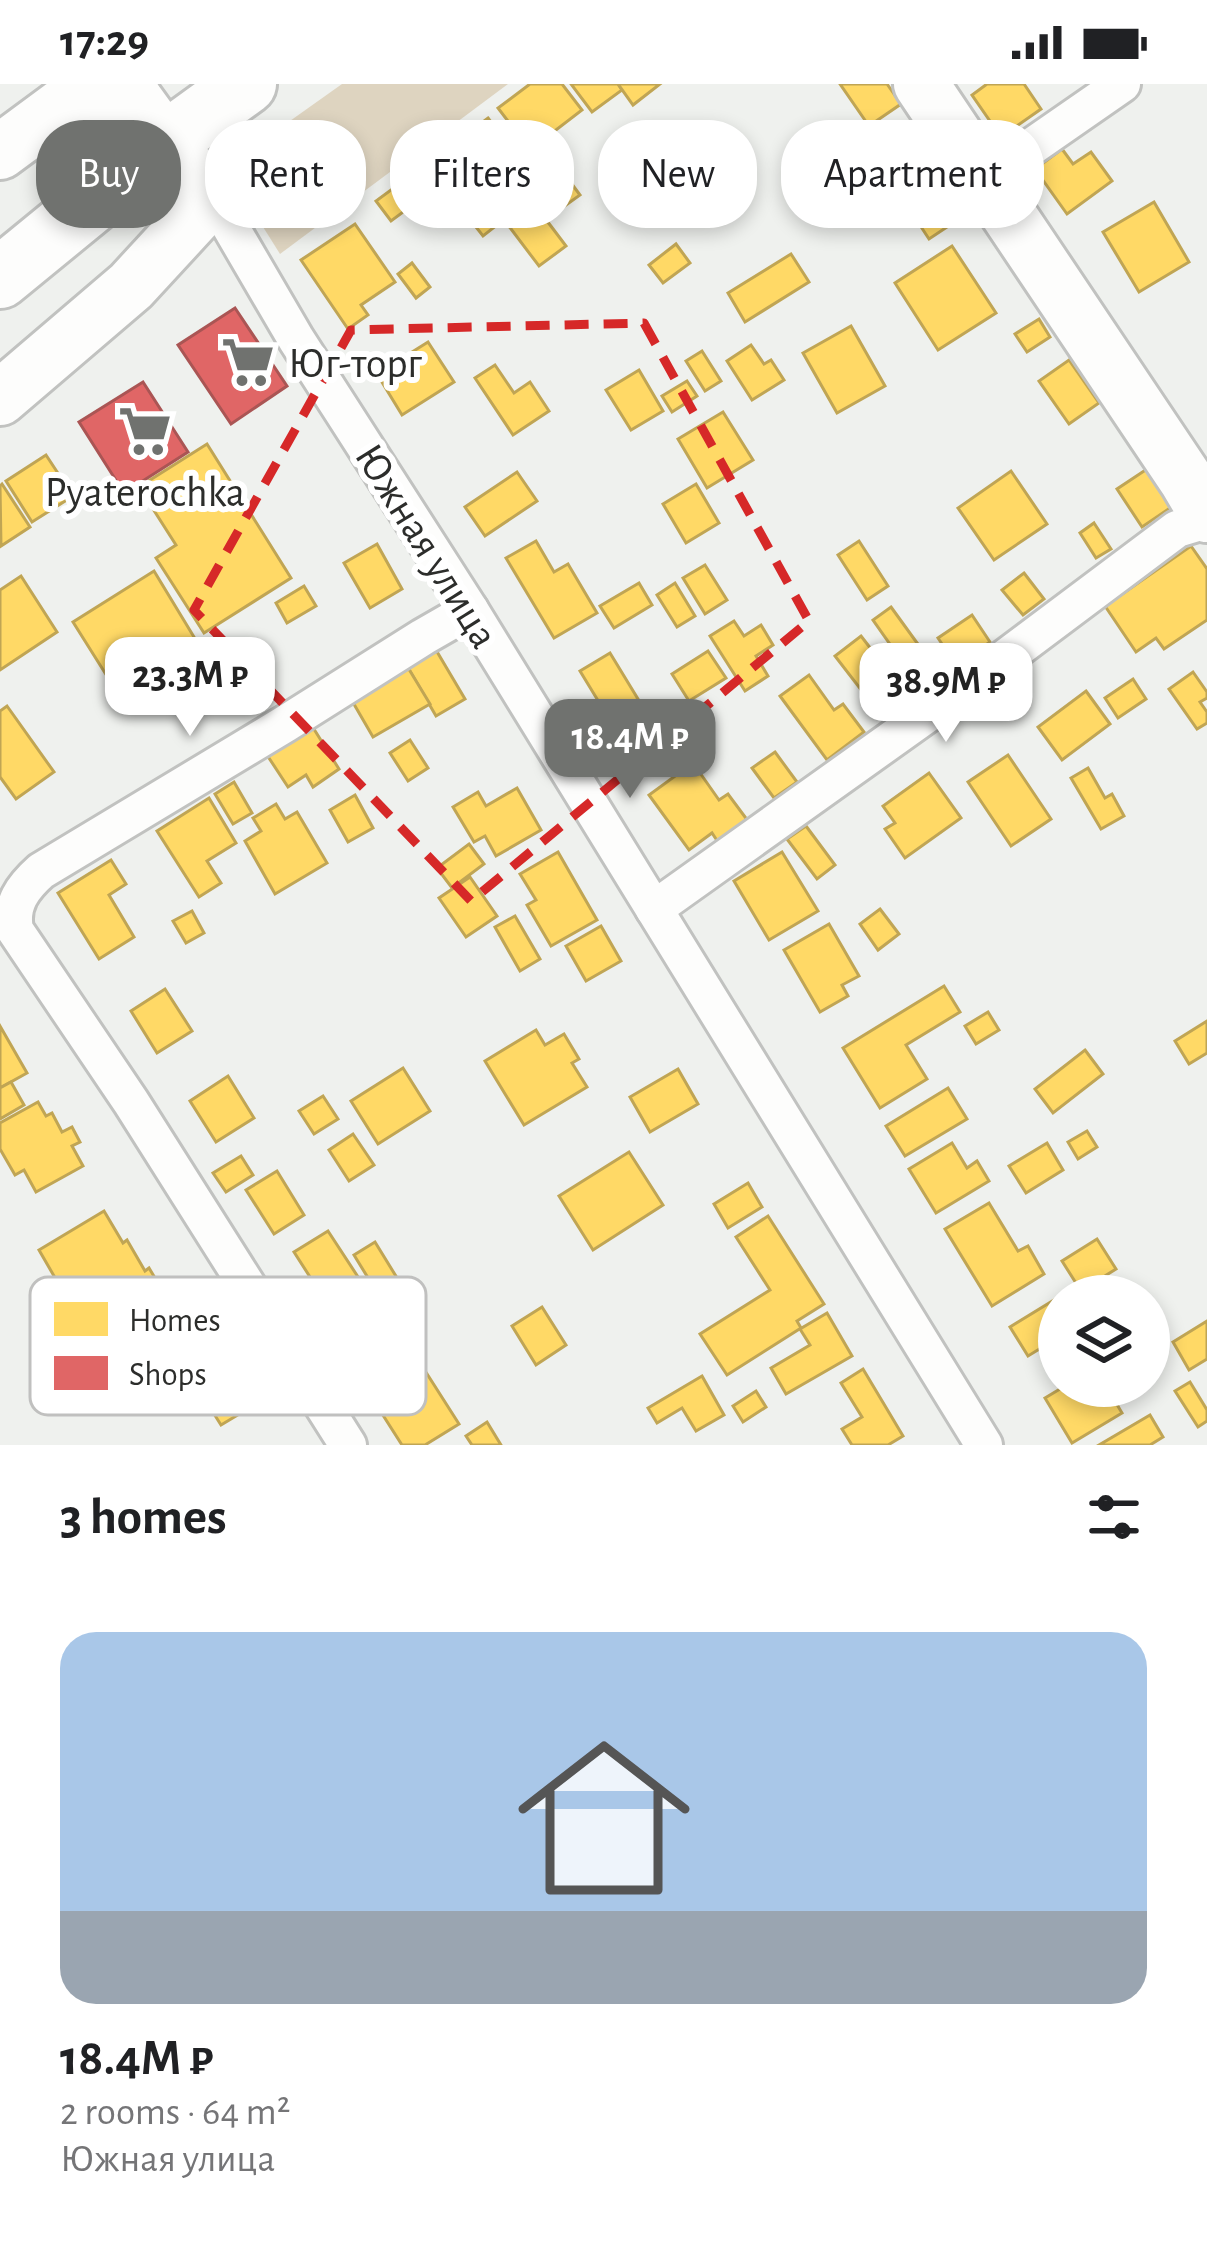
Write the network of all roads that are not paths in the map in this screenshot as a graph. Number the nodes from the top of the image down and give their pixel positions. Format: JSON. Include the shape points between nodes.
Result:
{"nodes":[{"id":1,"x":246,"y":84,"type":"edge"},
{"id":2,"x":921,"y":84,"type":"edge"},
{"id":3,"x":1122,"y":84,"type":"edge"},
{"id":4,"x":141,"y":108,"type":"edge"},
{"id":5,"x":945,"y":120,"type":"edge"},
{"id":6,"x":1044,"y":138,"type":"edge"},
{"id":7,"x":0,"y":152,"type":"edge"},
{"id":8,"x":205,"y":186,"type":"edge"},
{"id":9,"x":205,"y":205,"type":"edge"},
{"id":10,"x":232,"y":228,"type":"edge"},
{"id":11,"x":1018,"y":228,"type":"edge"},
{"id":12,"x":0,"y":278,"type":"edge"},
{"id":13,"x":0,"y":398,"type":"edge"},
{"id":14,"x":1207,"y":518,"type":"edge"},
{"id":15,"x":470,"y":610,"type":"junction"},
{"id":16,"x":655,"y":909,"type":"junction"},
{"id":17,"x":242,"y":1277,"type":"edge"},
{"id":18,"x":329,"y":1415,"type":"edge"},
{"id":19,"x":348,"y":1445,"type":"edge"},
{"id":20,"x":984,"y":1445,"type":"edge"}],
"edges":[{"from":1,"to":4,"type":"main road"},
{"from":2,"to":5,"type":"street"},
{"from":3,"to":6,"type":"street"},
{"from":4,"to":7,"type":"street","via":[[78,100]]},
{"from":4,"to":8,"type":"street","name":"Южная улица"},
{"from":4,"to":12,"type":"main road"},
{"from":9,"to":13,"type":"street","via":[[130,286]]},
{"from":10,"to":15,"type":"street","name":"Южная улица"},
{"from":11,"to":14,"type":"street"},
{"from":14,"to":16,"type":"street","via":[[1177,529]]},
{"from":15,"to":16,"type":"street","name":"Южная улица"},
{"from":15,"to":17,"type":"street","via":[[41,871],[14,908],[15,930]]},
{"from":16,"to":20,"type":"street","name":"Южная улица"},
{"from":18,"to":19,"type":"street"}]}
